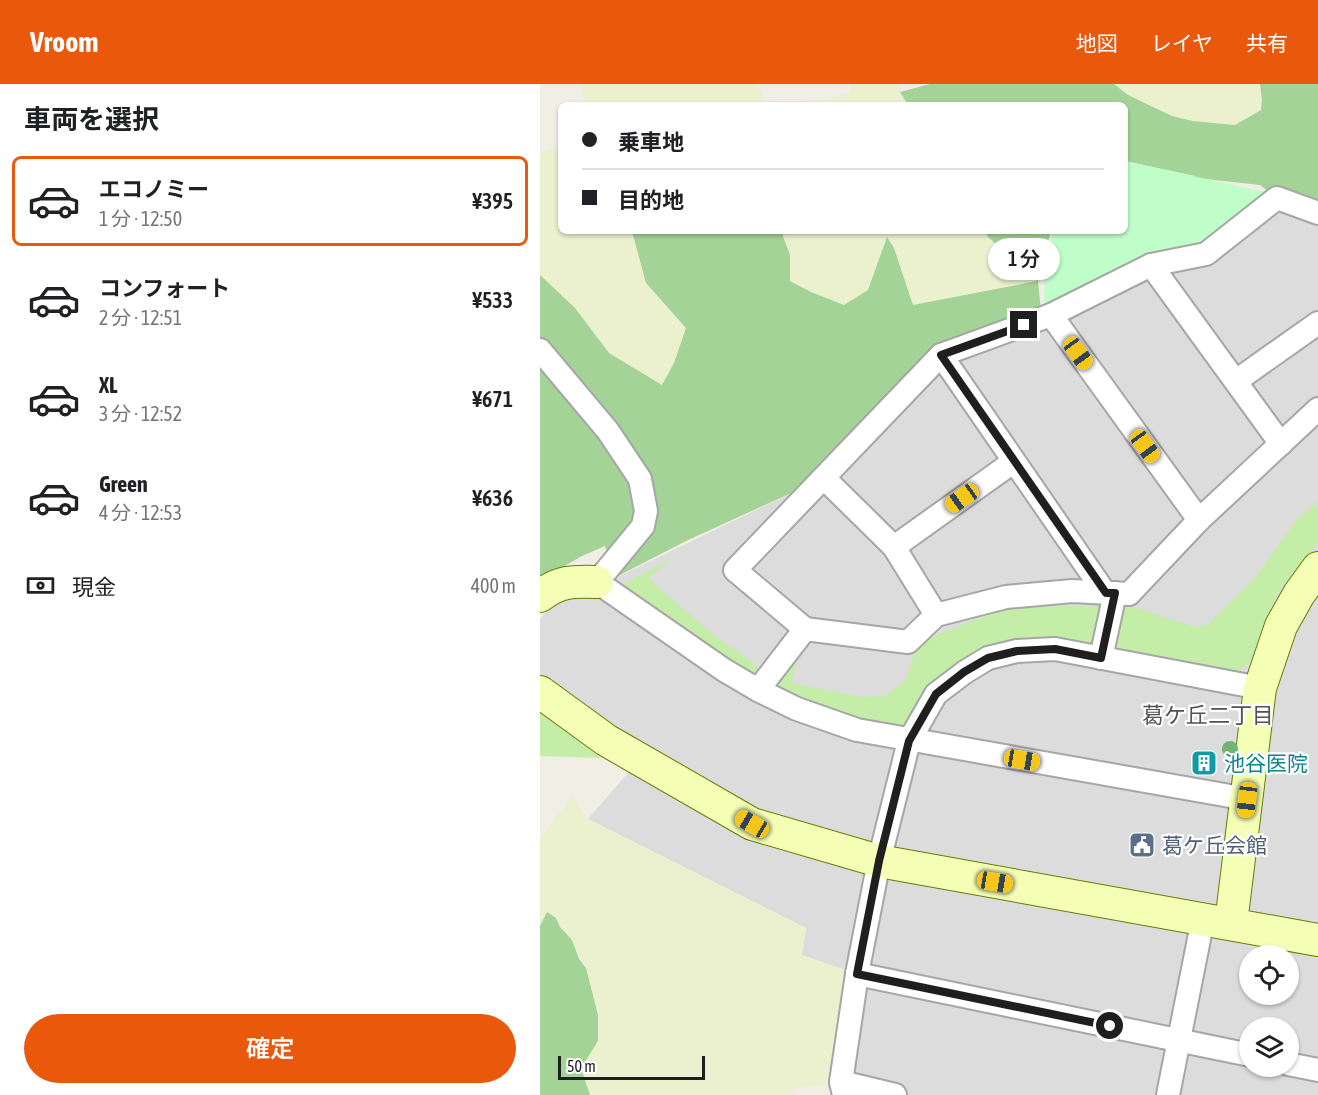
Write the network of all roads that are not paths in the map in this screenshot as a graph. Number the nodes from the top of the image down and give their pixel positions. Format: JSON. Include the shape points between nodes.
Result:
{"nodes":[{"id":1,"x":1318,"y":213,"type":"edge"},
{"id":2,"x":1151,"y":265,"type":"junction"},
{"id":3,"x":1051,"y":315,"type":"junction"},
{"id":4,"x":1318,"y":323,"type":"edge"},
{"id":5,"x":540,"y":350,"type":"edge"},
{"id":6,"x":941,"y":355,"type":"junction"},
{"id":7,"x":1236,"y":381,"type":"junction"},
{"id":8,"x":1318,"y":409,"type":"edge"},
{"id":9,"x":1281,"y":444,"type":"junction"},
{"id":10,"x":1013,"y":462,"type":"junction"},
{"id":11,"x":824,"y":478,"type":"junction"},
{"id":12,"x":1199,"y":520,"type":"junction"},
{"id":13,"x":894,"y":547,"type":"junction"},
{"id":14,"x":1318,"y":568,"type":"edge"},
{"id":15,"x":597,"y":582,"type":"junction"},
{"id":16,"x":1110,"y":593,"type":"junction"},
{"id":17,"x":540,"y":596,"type":"edge"},
{"id":18,"x":936,"y":615,"type":"junction"},
{"id":19,"x":805,"y":629,"type":"junction"},
{"id":20,"x":1101,"y":658,"type":"junction"},
{"id":21,"x":1260,"y":688,"type":"junction"},
{"id":22,"x":758,"y":690,"type":"junction"},
{"id":23,"x":540,"y":692,"type":"edge"},
{"id":24,"x":909,"y":741,"type":"junction"},
{"id":25,"x":1247,"y":800,"type":"junction"},
{"id":26,"x":879,"y":861,"type":"junction"},
{"id":27,"x":1217,"y":921,"type":"junction"},
{"id":28,"x":1318,"y":940,"type":"edge"},
{"id":29,"x":857,"y":974,"type":"junction"},
{"id":30,"x":1178,"y":1041,"type":"junction"},
{"id":31,"x":1239,"y":1053,"type":"edge"},
{"id":32,"x":1299,"y":1066,"type":"edge"},
{"id":33,"x":1318,"y":1070,"type":"edge"},
{"id":34,"x":842,"y":1089,"type":"edge"},
{"id":35,"x":895,"y":1095,"type":"edge"},
{"id":36,"x":1168,"y":1095,"type":"edge"}],
"edges":[{"from":1,"to":2,"type":"street","via":[[1277,198],[1206,254]]},
{"from":2,"to":3,"type":"street"},
{"from":2,"to":7,"type":"street"},
{"from":3,"to":6,"type":"street"},
{"from":3,"to":12,"type":"street"},
{"from":4,"to":7,"type":"street"},
{"from":5,"to":15,"type":"street","via":[[608,431],[640,479],[646,511],[643,526]]},
{"from":6,"to":10,"type":"street"},
{"from":6,"to":11,"type":"street"},
{"from":7,"to":9,"type":"street"},
{"from":8,"to":9,"type":"street"},
{"from":9,"to":12,"type":"street"},
{"from":10,"to":13,"type":"street"},
{"from":10,"to":16,"type":"street"},
{"from":11,"to":13,"type":"street"},
{"from":11,"to":19,"type":"street","via":[[735,570]]},
{"from":12,"to":16,"type":"street","via":[[1129,594]]},
{"from":13,"to":18,"type":"street"},
{"from":14,"to":21,"type":"street","via":[[1281,626]]},
{"from":15,"to":17,"type":"street","via":[[574,581],[552,587]]},
{"from":15,"to":22,"type":"street"},
{"from":16,"to":18,"type":"street","via":[[1072,591],[1006,597]]},
{"from":16,"to":20,"type":"street"},
{"from":18,"to":19,"type":"street","via":[[908,642]]},
{"from":19,"to":22,"type":"street"},
{"from":20,"to":21,"type":"street"},
{"from":20,"to":24,"type":"street","via":[[1055,649],[1017,651],[988,658],[936,694]]},
{"from":21,"to":25,"type":"street"},
{"from":22,"to":24,"type":"street","via":[[796,709],[857,730]]},
{"from":23,"to":26,"type":"street","via":[[606,740],[752,824]]},
{"from":24,"to":25,"type":"street"},
{"from":24,"to":26,"type":"street"},
{"from":25,"to":27,"type":"street"},
{"from":26,"to":27,"type":"street"},
{"from":26,"to":29,"type":"street"},
{"from":27,"to":28,"type":"street"},
{"from":27,"to":30,"type":"street"},
{"from":29,"to":30,"type":"street"},
{"from":29,"to":34,"type":"street"},
{"from":30,"to":31,"type":"street"},
{"from":30,"to":36,"type":"street"},
{"from":32,"to":33,"type":"street"},
{"from":34,"to":35,"type":"street"}]}
